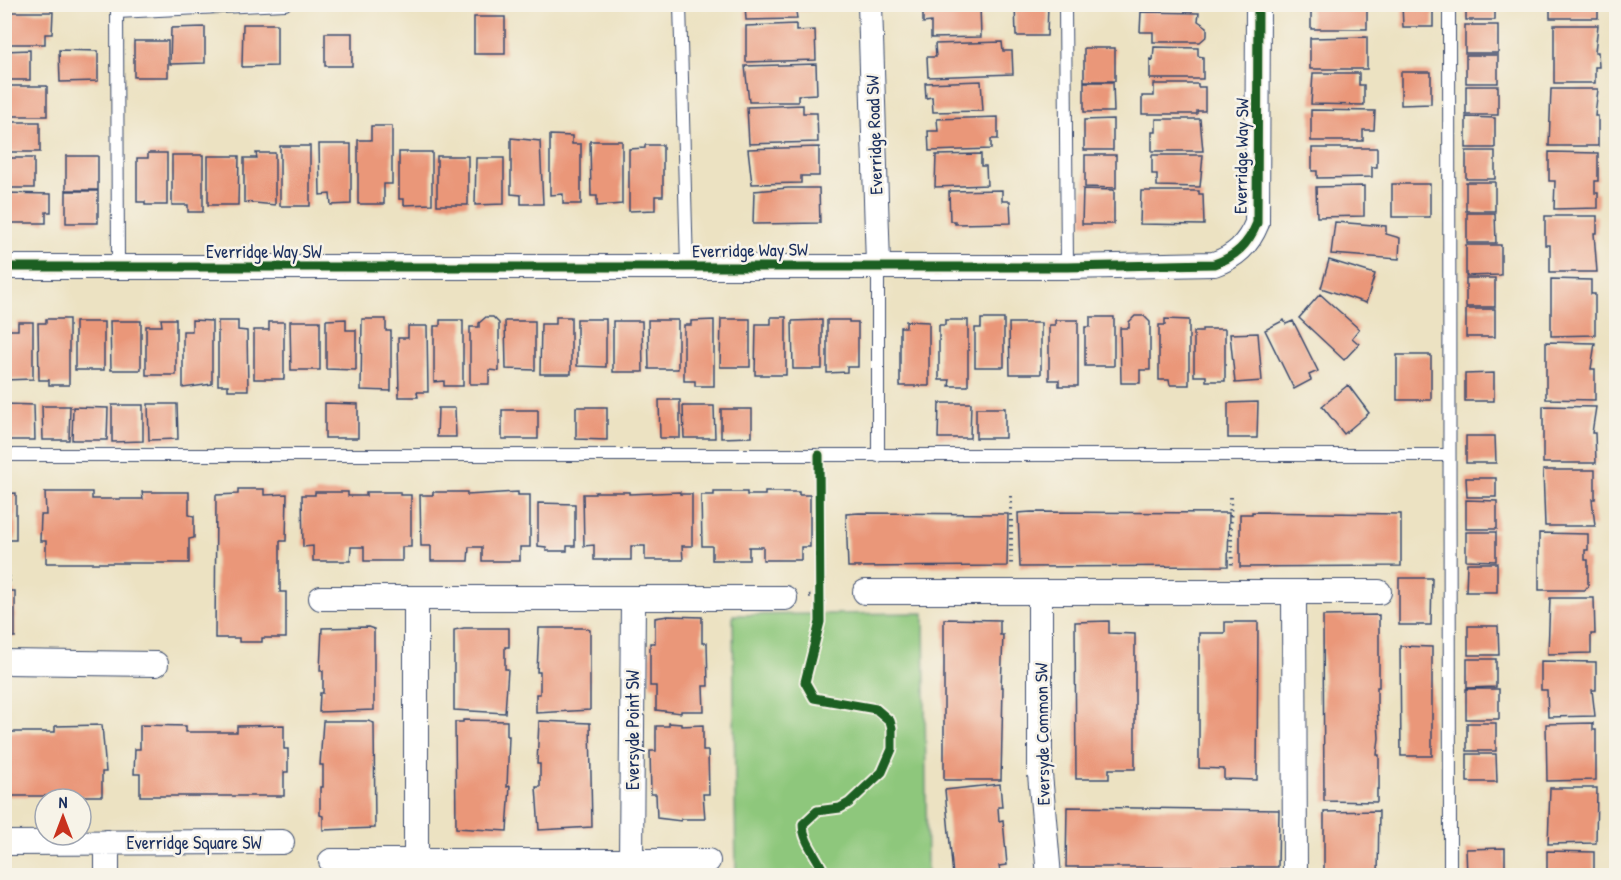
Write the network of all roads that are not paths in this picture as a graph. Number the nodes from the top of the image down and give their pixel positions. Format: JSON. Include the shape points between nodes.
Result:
{"nodes":[{"id":1,"x":285,"y":4,"type":"edge"},
{"id":2,"x":680,"y":4,"type":"edge"},
{"id":3,"x":870,"y":4,"type":"edge"},
{"id":4,"x":1065,"y":4,"type":"edge"},
{"id":5,"x":1258,"y":4,"type":"edge"},
{"id":6,"x":1449,"y":4,"type":"edge"},
{"id":7,"x":117,"y":8,"type":"edge"},
{"id":8,"x":878,"y":265,"type":"junction"},
{"id":9,"x":4,"y":267,"type":"edge"},
{"id":10,"x":687,"y":267,"type":"junction"},
{"id":11,"x":1066,"y":267,"type":"junction"},
{"id":12,"x":118,"y":268,"type":"junction"},
{"id":13,"x":4,"y":455,"type":"edge"},
{"id":14,"x":1449,"y":455,"type":"junction"},
{"id":15,"x":878,"y":456,"type":"junction"},
{"id":16,"x":865,"y":592,"type":"dead end"},
{"id":17,"x":1040,"y":592,"type":"junction"},
{"id":18,"x":1294,"y":592,"type":"junction"},
{"id":19,"x":1379,"y":592,"type":"dead end"},
{"id":20,"x":321,"y":598,"type":"dead end"},
{"id":21,"x":416,"y":598,"type":"junction"},
{"id":22,"x":633,"y":598,"type":"junction"},
{"id":23,"x":785,"y":598,"type":"dead end"},
{"id":24,"x":4,"y":662,"type":"edge"},
{"id":25,"x":156,"y":664,"type":"dead end"},
{"id":26,"x":107,"y":842,"type":"junction"},
{"id":27,"x":282,"y":842,"type":"dead end"},
{"id":28,"x":4,"y":843,"type":"edge"},
{"id":29,"x":331,"y":861,"type":"dead end"},
{"id":30,"x":416,"y":861,"type":"junction"},
{"id":31,"x":631,"y":861,"type":"junction"},
{"id":32,"x":708,"y":861,"type":"dead end"},
{"id":33,"x":516,"y":868,"type":"edge"},
{"id":34,"x":107,"y":876,"type":"edge"},
{"id":35,"x":1049,"y":876,"type":"edge"},
{"id":36,"x":1295,"y":876,"type":"edge"},
{"id":37,"x":1450,"y":876,"type":"edge"}],
"edges":[{"from":1,"to":7,"type":"lane"},
{"from":2,"to":10,"type":"lane"},
{"from":3,"to":8,"type":"street","name":"Everridge Road SW"},
{"from":4,"to":11,"type":"lane"},
{"from":5,"to":11,"type":"street","name":"Everridge Way SW","via":[[1258,212],[1252,236],[1230,258],[1214,264]]},
{"from":6,"to":14,"type":"lane"},
{"from":7,"to":12,"type":"lane"},
{"from":8,"to":10,"type":"street","name":"Everridge Way SW"},
{"from":8,"to":11,"type":"street","name":"Everridge Way SW"},
{"from":8,"to":15,"type":"lane"},
{"from":9,"to":12,"type":"street","name":"Everridge Way SW"},
{"from":10,"to":12,"type":"street","name":"Everridge Way SW"},
{"from":13,"to":15,"type":"lane"},
{"from":14,"to":15,"type":"lane"},
{"from":14,"to":37,"type":"lane"},
{"from":16,"to":17,"type":"street"},
{"from":17,"to":18,"type":"street"},
{"from":17,"to":35,"type":"street","name":"Eversyde Common SW","via":[[1040,774]]},
{"from":18,"to":19,"type":"street"},
{"from":18,"to":36,"type":"street"},
{"from":20,"to":21,"type":"street"},
{"from":21,"to":22,"type":"street"},
{"from":21,"to":30,"type":"street"},
{"from":22,"to":23,"type":"street"},
{"from":22,"to":31,"type":"street","name":"Eversyde Point SW"},
{"from":24,"to":25,"type":"street"},
{"from":26,"to":27,"type":"street","name":"Everridge Square SW"},
{"from":26,"to":28,"type":"street","name":"Everridge Square SW"},
{"from":26,"to":34,"type":"street","name":"Everridge Square SW"},
{"from":29,"to":30,"type":"street"},
{"from":30,"to":33,"type":"street"},
{"from":31,"to":32,"type":"street"},
{"from":31,"to":33,"type":"street"}]}
